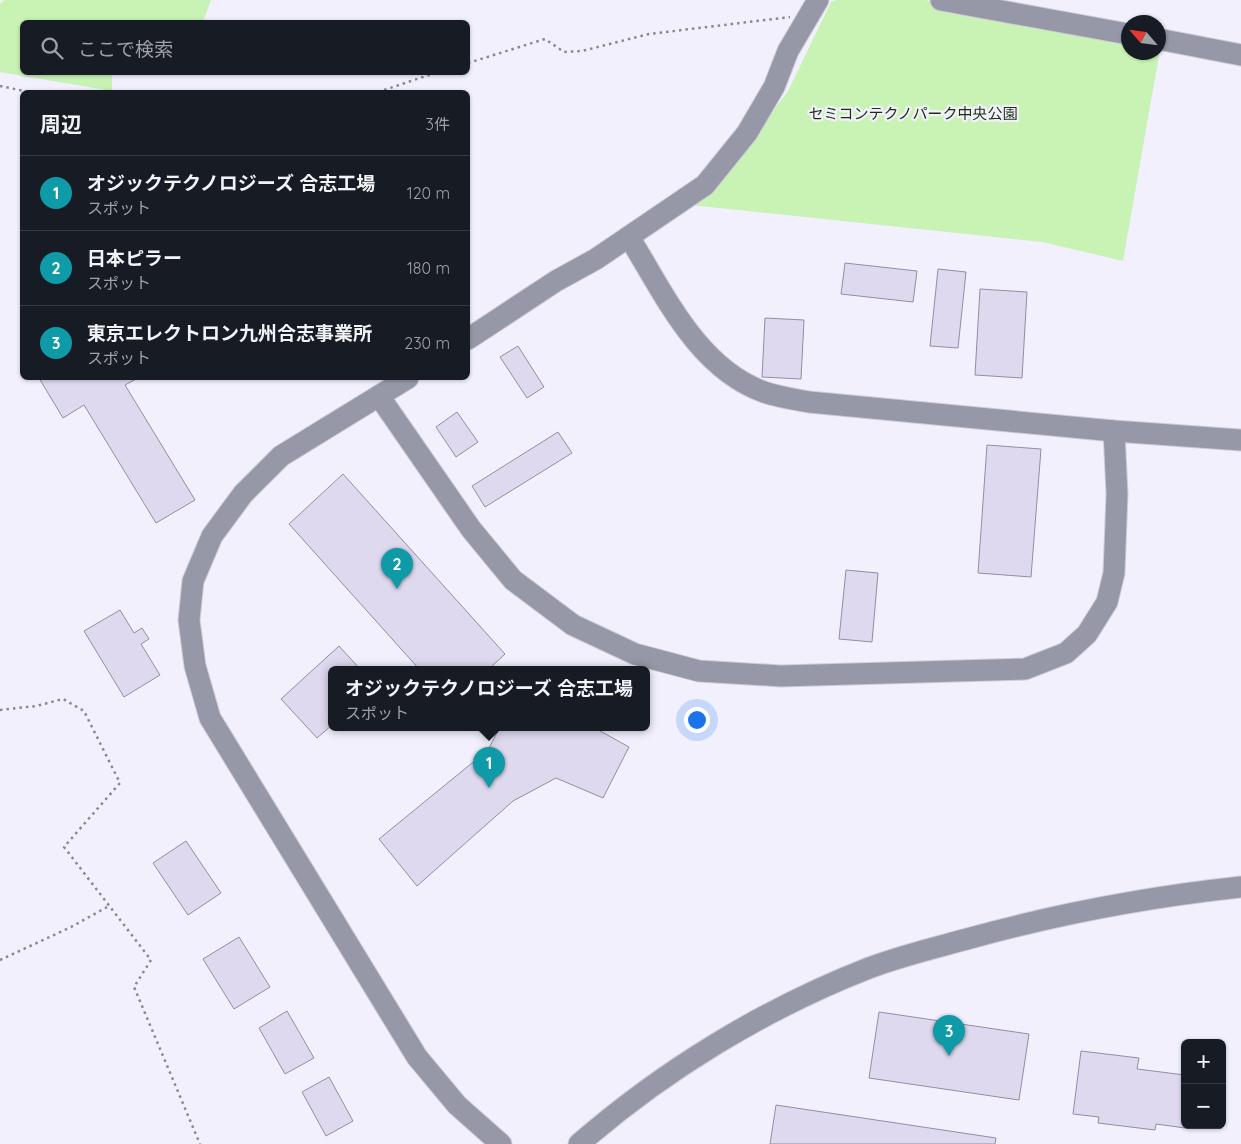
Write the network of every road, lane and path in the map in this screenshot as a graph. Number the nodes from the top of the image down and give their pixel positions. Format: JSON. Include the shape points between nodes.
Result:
{"nodes":[{"id":1,"x":941,"y":0,"type":"edge"},
{"id":2,"x":813,"y":8,"type":"edge"},
{"id":3,"x":1121,"y":33,"type":"edge"},
{"id":4,"x":1166,"y":41,"type":"edge"},
{"id":5,"x":1241,"y":55,"type":"edge"},
{"id":6,"x":470,"y":62,"type":"edge"},
{"id":7,"x":429,"y":75,"type":"edge"},
{"id":8,"x":0,"y":86,"type":"edge"},
{"id":9,"x":20,"y":90,"type":"edge"},
{"id":10,"x":384,"y":90,"type":"edge"},
{"id":11,"x":629,"y":237,"type":"junction"},
{"id":12,"x":470,"y":338,"type":"edge"},
{"id":13,"x":405,"y":380,"type":"edge"},
{"id":14,"x":379,"y":396,"type":"junction"},
{"id":15,"x":1114,"y":431,"type":"junction"},
{"id":16,"x":1241,"y":440,"type":"edge"},
{"id":17,"x":0,"y":710,"type":"edge"},
{"id":18,"x":1241,"y":887,"type":"edge"},
{"id":19,"x":109,"y":906,"type":"junction"},
{"id":20,"x":0,"y":960,"type":"edge"},
{"id":21,"x":200,"y":1144,"type":"edge"},
{"id":22,"x":501,"y":1144,"type":"edge"},
{"id":23,"x":579,"y":1144,"type":"edge"}],
"edges":[{"from":1,"to":3,"type":"street"},
{"from":2,"to":6,"type":"path","via":[[648,34],[582,51],[564,52],[545,40]]},
{"from":2,"to":11,"type":"street","via":[[747,133],[705,185]]},
{"from":4,"to":5,"type":"street"},
{"from":7,"to":10,"type":"path"},
{"from":8,"to":9,"type":"path"},
{"from":11,"to":12,"type":"street"},
{"from":11,"to":15,"type":"street","via":[[686,329],[723,369],[763,392],[808,402]]},
{"from":13,"to":14,"type":"street"},
{"from":14,"to":15,"type":"street","via":[[471,529],[513,580],[573,626],[635,654],[699,671],[781,676],[1025,669],[1066,653],[1087,634],[1107,602],[1114,573],[1117,494]]},
{"from":14,"to":22,"type":"street","via":[[281,456],[242,494],[212,536],[193,581],[190,620],[195,666],[210,718],[417,1056],[456,1105]]},
{"from":15,"to":16,"type":"street"},
{"from":17,"to":19,"type":"path","via":[[63,699],[84,711],[120,783],[64,847]]},
{"from":18,"to":23,"type":"street","via":[[1128,901],[1066,914],[869,968],[775,1010],[699,1055],[635,1099]]},
{"from":19,"to":20,"type":"path"},
{"from":19,"to":21,"type":"path","via":[[151,960],[134,987]]}]}
